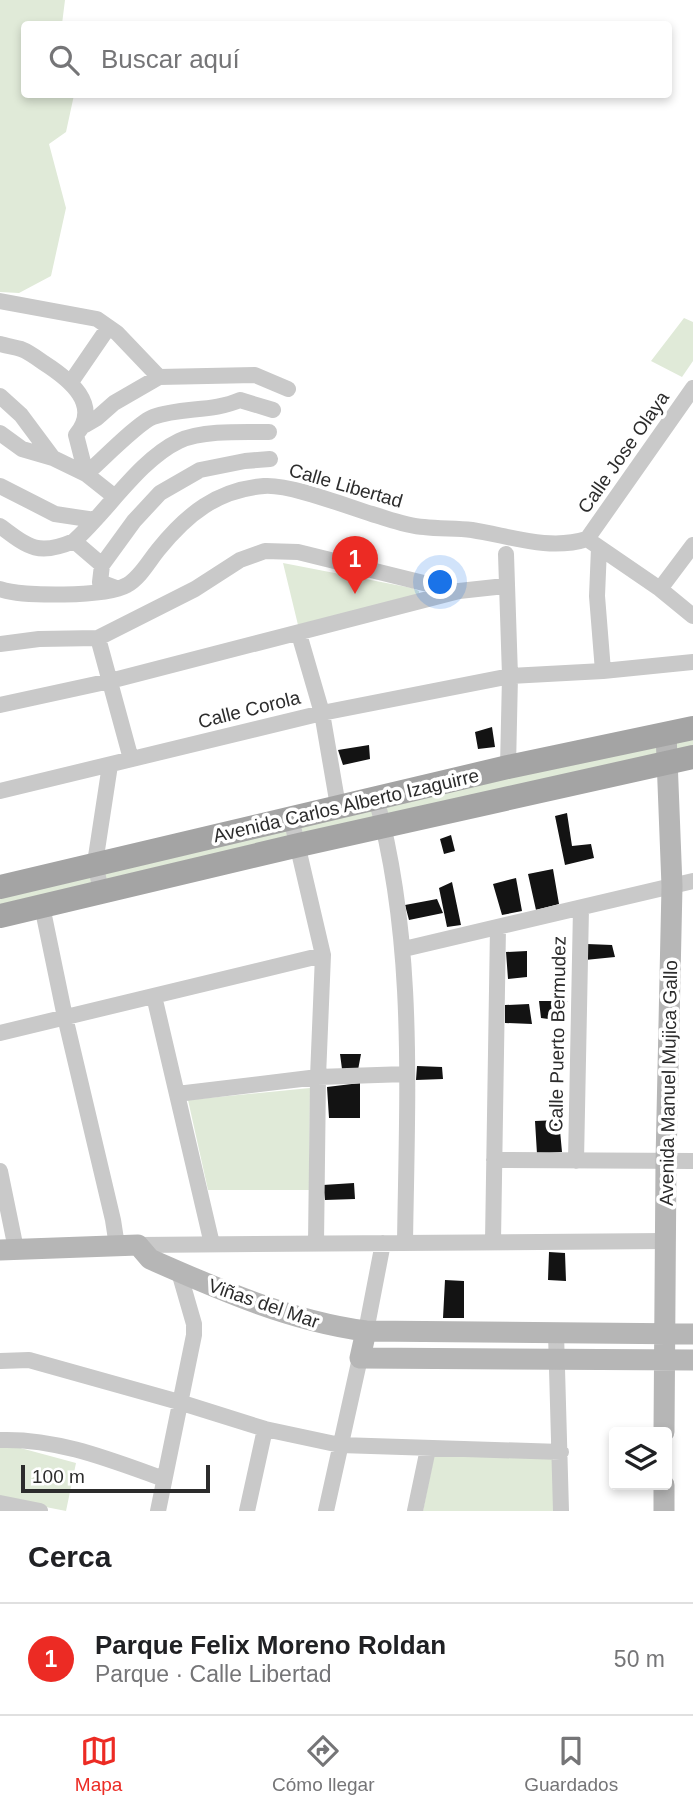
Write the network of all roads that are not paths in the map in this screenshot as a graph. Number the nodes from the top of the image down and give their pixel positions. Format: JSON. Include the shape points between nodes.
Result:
{"nodes":[{"id":1,"x":0,"y":301,"type":"edge"},
{"id":2,"x":108,"y":328,"type":"junction"},
{"id":3,"x":0,"y":344,"type":"edge"},
{"id":4,"x":159,"y":377,"type":"junction"},
{"id":5,"x":71,"y":382,"type":"junction"},
{"id":6,"x":693,"y":388,"type":"edge"},
{"id":7,"x":288,"y":389,"type":"dead end"},
{"id":8,"x":0,"y":396,"type":"edge"},
{"id":9,"x":273,"y":410,"type":"dead end"},
{"id":10,"x":85,"y":425,"type":"junction"},
{"id":11,"x":269,"y":432,"type":"dead end"},
{"id":12,"x":0,"y":433,"type":"edge"},
{"id":13,"x":53,"y":458,"type":"junction"},
{"id":14,"x":270,"y":459,"type":"dead end"},
{"id":15,"x":86,"y":474,"type":"junction"},
{"id":16,"x":0,"y":486,"type":"edge"},
{"id":17,"x":116,"y":496,"type":"junction"},
{"id":18,"x":95,"y":520,"type":"junction"},
{"id":19,"x":0,"y":526,"type":"edge"},
{"id":20,"x":74,"y":541,"type":"junction"},
{"id":21,"x":593,"y":543,"type":"junction"},
{"id":22,"x":693,"y":545,"type":"edge"},
{"id":23,"x":506,"y":554,"type":"dead end"},
{"id":24,"x":102,"y":565,"type":"junction"},
{"id":25,"x":505,"y":586,"type":"junction"},
{"id":26,"x":116,"y":588,"type":"junction"},
{"id":27,"x":0,"y":589,"type":"edge"},
{"id":28,"x":660,"y":589,"type":"junction"},
{"id":29,"x":458,"y":591,"type":"junction"},
{"id":30,"x":693,"y":616,"type":"edge"},
{"id":31,"x":299,"y":634,"type":"junction"},
{"id":32,"x":98,"y":638,"type":"junction"},
{"id":33,"x":0,"y":643,"type":"edge"},
{"id":34,"x":693,"y":662,"type":"edge"},
{"id":35,"x":603,"y":671,"type":"junction"},
{"id":36,"x":510,"y":676,"type":"junction"},
{"id":37,"x":110,"y":681,"type":"junction"},
{"id":38,"x":0,"y":705,"type":"edge"},
{"id":39,"x":322,"y":713,"type":"junction"},
{"id":40,"x":693,"y":728,"type":"edge"},
{"id":41,"x":666,"y":733,"type":"junction"},
{"id":42,"x":693,"y":757,"type":"edge"},
{"id":43,"x":131,"y":759,"type":"junction"},
{"id":44,"x":668,"y":763,"type":"junction"},
{"id":45,"x":110,"y":765,"type":"junction"},
{"id":46,"x":508,"y":767,"type":"junction"},
{"id":47,"x":0,"y":791,"type":"edge"},
{"id":48,"x":376,"y":798,"type":"junction"},
{"id":49,"x":338,"y":806,"type":"junction"},
{"id":50,"x":291,"y":818,"type":"junction"},
{"id":51,"x":384,"y":826,"type":"junction"},
{"id":52,"x":299,"y":845,"type":"junction"},
{"id":53,"x":95,"y":863,"type":"junction"},
{"id":54,"x":693,"y":881,"type":"edge"},
{"id":55,"x":672,"y":886,"type":"junction"},
{"id":56,"x":0,"y":887,"type":"edge"},
{"id":57,"x":101,"y":891,"type":"junction"},
{"id":58,"x":42,"y":905,"type":"junction"},
{"id":59,"x":581,"y":908,"type":"junction"},
{"id":60,"x":0,"y":916,"type":"edge"},
{"id":61,"x":498,"y":927,"type":"junction"},
{"id":62,"x":404,"y":949,"type":"junction"},
{"id":63,"x":323,"y":955,"type":"junction"},
{"id":64,"x":154,"y":996,"type":"junction"},
{"id":65,"x":65,"y":1017,"type":"junction"},
{"id":66,"x":0,"y":1033,"type":"edge"},
{"id":67,"x":407,"y":1074,"type":"junction"},
{"id":68,"x":318,"y":1077,"type":"junction"},
{"id":69,"x":177,"y":1094,"type":"junction"},
{"id":70,"x":494,"y":1160,"type":"junction"},
{"id":71,"x":576,"y":1161,"type":"junction"},
{"id":72,"x":666,"y":1161,"type":"junction"},
{"id":73,"x":693,"y":1161,"type":"edge"},
{"id":74,"x":1,"y":1177,"type":"edge"},
{"id":75,"x":492,"y":1241,"type":"junction"},
{"id":76,"x":665,"y":1241,"type":"junction"},
{"id":77,"x":405,"y":1242,"type":"junction"},
{"id":78,"x":316,"y":1243,"type":"junction"},
{"id":79,"x":383,"y":1243,"type":"junction"},
{"id":80,"x":212,"y":1244,"type":"junction"},
{"id":81,"x":128,"y":1245,"type":"junction"},
{"id":82,"x":8,"y":1250,"type":"edge"},
{"id":83,"x":179,"y":1272,"type":"junction"},
{"id":84,"x":366,"y":1331,"type":"junction"},
{"id":85,"x":556,"y":1333,"type":"junction"},
{"id":86,"x":664,"y":1334,"type":"junction"},
{"id":87,"x":693,"y":1334,"type":"edge"},
{"id":88,"x":360,"y":1358,"type":"junction"},
{"id":89,"x":664,"y":1359,"type":"junction"},
{"id":90,"x":693,"y":1360,"type":"edge"},
{"id":91,"x":558,"y":1361,"type":"junction"},
{"id":92,"x":0,"y":1362,"type":"edge"},
{"id":93,"x":179,"y":1402,"type":"junction"},
{"id":94,"x":664,"y":1427,"type":"edge"},
{"id":95,"x":265,"y":1429,"type":"junction"},
{"id":96,"x":0,"y":1440,"type":"edge"},
{"id":97,"x":340,"y":1445,"type":"junction"},
{"id":98,"x":428,"y":1449,"type":"junction"},
{"id":99,"x":561,"y":1451,"type":"junction"},
{"id":100,"x":164,"y":1479,"type":"junction"},
{"id":101,"x":664,"y":1490,"type":"edge"},
{"id":102,"x":0,"y":1503,"type":"edge"},
{"id":103,"x":40,"y":1511,"type":"edge"},
{"id":104,"x":158,"y":1511,"type":"edge"},
{"id":105,"x":247,"y":1511,"type":"edge"},
{"id":106,"x":326,"y":1511,"type":"edge"},
{"id":107,"x":415,"y":1511,"type":"edge"},
{"id":108,"x":561,"y":1511,"type":"edge"},
{"id":109,"x":664,"y":1511,"type":"edge"}],
"edges":[{"from":1,"to":2,"type":"street","via":[[97,320]]},
{"from":2,"to":4,"type":"street"},
{"from":2,"to":5,"type":"street"},
{"from":3,"to":5,"type":"street","via":[[23,350]]},
{"from":4,"to":7,"type":"street","via":[[255,375]]},
{"from":4,"to":10,"type":"street"},
{"from":5,"to":10,"type":"street","via":[[86,411]]},
{"from":6,"to":21,"type":"street","name":"Calle Jose Olaya"},
{"from":8,"to":13,"type":"street","via":[[21,415]]},
{"from":9,"to":15,"type":"street","via":[[240,400],[225,407],[151,417]]},
{"from":10,"to":15,"type":"street","via":[[76,435]]},
{"from":11,"to":17,"type":"street","via":[[222,432],[180,441]]},
{"from":12,"to":13,"type":"street","via":[[22,449]]},
{"from":13,"to":15,"type":"street"},
{"from":14,"to":24,"type":"street","via":[[200,470],[160,493]]},
{"from":15,"to":17,"type":"street"},
{"from":16,"to":18,"type":"street","via":[[55,514]]},
{"from":17,"to":18,"type":"street"},
{"from":18,"to":20,"type":"street"},
{"from":19,"to":20,"type":"street","via":[[27,546],[54,550]]},
{"from":20,"to":24,"type":"street"},
{"from":21,"to":26,"type":"street","name":"Calle Libertad","via":[[542,544],[468,529],[422,527],[285,488],[261,486],[225,495],[199,508],[126,586]]},
{"from":21,"to":28,"type":"street"},
{"from":21,"to":35,"type":"street"},
{"from":22,"to":28,"type":"street"},
{"from":23,"to":25,"type":"street"},
{"from":24,"to":26,"type":"street","via":[[100,582]]},
{"from":25,"to":29,"type":"street"},
{"from":25,"to":36,"type":"street"},
{"from":26,"to":27,"type":"street","name":"Calle Libertad","via":[[58,594]]},
{"from":28,"to":30,"type":"street"},
{"from":29,"to":31,"type":"street"},
{"from":29,"to":32,"type":"street","via":[[299,552],[265,551],[240,560],[195,589]]},
{"from":31,"to":37,"type":"street"},
{"from":31,"to":39,"type":"street"},
{"from":32,"to":33,"type":"street"},
{"from":32,"to":37,"type":"street"},
{"from":34,"to":35,"type":"street","name":"Calle Corola"},
{"from":35,"to":36,"type":"street","name":"Calle Corola"},
{"from":36,"to":39,"type":"street","name":"Calle Corola"},
{"from":36,"to":46,"type":"street"},
{"from":37,"to":38,"type":"street"},
{"from":37,"to":43,"type":"street"},
{"from":39,"to":43,"type":"street","name":"Calle Corola"},
{"from":39,"to":49,"type":"street"},
{"from":40,"to":41,"type":"main road","name":"Avenida Carlos Alberto Izaguirre"},
{"from":41,"to":44,"type":"street","name":"Avenida Manuel Mujica Gallo"},
{"from":41,"to":46,"type":"main road","name":"Avenida Carlos Alberto Izaguirre"},
{"from":42,"to":44,"type":"main road","name":"Avenida Carlos Alberto Izaguirre"},
{"from":43,"to":45,"type":"street","name":"Calle Corola"},
{"from":44,"to":51,"type":"main road","name":"Avenida Carlos Alberto Izaguirre"},
{"from":44,"to":55,"type":"street","name":"Avenida Manuel Mujica Gallo"},
{"from":45,"to":47,"type":"street","name":"Calle Corola"},
{"from":45,"to":53,"type":"street"},
{"from":46,"to":48,"type":"main road","name":"Avenida Carlos Alberto Izaguirre"},
{"from":48,"to":49,"type":"main road","name":"Avenida Carlos Alberto Izaguirre"},
{"from":48,"to":51,"type":"street"},
{"from":49,"to":50,"type":"main road","name":"Avenida Carlos Alberto Izaguirre"},
{"from":50,"to":52,"type":"street"},
{"from":50,"to":53,"type":"main road","name":"Avenida Carlos Alberto Izaguirre"},
{"from":51,"to":52,"type":"main road","name":"Avenida Carlos Alberto Izaguirre"},
{"from":51,"to":62,"type":"street"},
{"from":52,"to":57,"type":"main road","name":"Avenida Carlos Alberto Izaguirre"},
{"from":52,"to":63,"type":"street"},
{"from":53,"to":56,"type":"main road","name":"Avenida Carlos Alberto Izaguirre"},
{"from":53,"to":57,"type":"street"},
{"from":54,"to":55,"type":"street"},
{"from":55,"to":59,"type":"street"},
{"from":55,"to":72,"type":"street","name":"Avenida Manuel Mujica Gallo"},
{"from":57,"to":58,"type":"main road","name":"Avenida Carlos Alberto Izaguirre"},
{"from":58,"to":60,"type":"main road","name":"Avenida Carlos Alberto Izaguirre"},
{"from":58,"to":65,"type":"street"},
{"from":59,"to":61,"type":"street"},
{"from":59,"to":71,"type":"street","name":"Calle Puerto Bermudez"},
{"from":61,"to":62,"type":"street"},
{"from":61,"to":70,"type":"street"},
{"from":62,"to":67,"type":"street"},
{"from":63,"to":64,"type":"street"},
{"from":63,"to":68,"type":"street"},
{"from":64,"to":65,"type":"street"},
{"from":64,"to":69,"type":"street"},
{"from":65,"to":66,"type":"street"},
{"from":65,"to":81,"type":"street","via":[[113,1220]]},
{"from":67,"to":68,"type":"street"},
{"from":67,"to":77,"type":"street"},
{"from":68,"to":69,"type":"street"},
{"from":68,"to":78,"type":"street"},
{"from":69,"to":80,"type":"street"},
{"from":70,"to":71,"type":"street"},
{"from":70,"to":75,"type":"street"},
{"from":71,"to":72,"type":"street"},
{"from":72,"to":73,"type":"street"},
{"from":72,"to":76,"type":"street","name":"Avenida Manuel Mujica Gallo"},
{"from":74,"to":82,"type":"street"},
{"from":75,"to":76,"type":"street"},
{"from":75,"to":77,"type":"street"},
{"from":76,"to":86,"type":"street","name":"Avenida Manuel Mujica Gallo"},
{"from":77,"to":79,"type":"street"},
{"from":78,"to":79,"type":"street"},
{"from":78,"to":80,"type":"street"},
{"from":79,"to":84,"type":"street"},
{"from":80,"to":81,"type":"street"},
{"from":81,"to":82,"type":"street"},
{"from":81,"to":83,"type":"street","name":"Viñas del Mar"},
{"from":83,"to":84,"type":"street","name":"Viñas del Mar","via":[[280,1312]]},
{"from":83,"to":93,"type":"street","via":[[194,1335]]},
{"from":84,"to":85,"type":"street","name":"Viñas del Mar"},
{"from":84,"to":88,"type":"street"},
{"from":85,"to":86,"type":"street","name":"Viñas del Mar"},
{"from":85,"to":91,"type":"street"},
{"from":86,"to":87,"type":"street","name":"Viñas del Mar"},
{"from":86,"to":89,"type":"street","name":"Avenida Manuel Mujica Gallo"},
{"from":88,"to":91,"type":"street"},
{"from":88,"to":97,"type":"street"},
{"from":89,"to":90,"type":"street"},
{"from":89,"to":91,"type":"street"},
{"from":89,"to":94,"type":"street","name":"Avenida Manuel Mujica Gallo"},
{"from":91,"to":99,"type":"street"},
{"from":92,"to":93,"type":"street","via":[[29,1360]]},
{"from":93,"to":95,"type":"street"},
{"from":93,"to":100,"type":"street"},
{"from":95,"to":97,"type":"street"},
{"from":95,"to":105,"type":"street"},
{"from":96,"to":100,"type":"street","via":[[27,1439],[93,1453]]},
{"from":97,"to":98,"type":"street"},
{"from":97,"to":106,"type":"street"},
{"from":98,"to":99,"type":"street"},
{"from":98,"to":107,"type":"street"},
{"from":99,"to":108,"type":"street"},
{"from":100,"to":104,"type":"street"},
{"from":101,"to":109,"type":"street"},
{"from":102,"to":103,"type":"street"}]}
